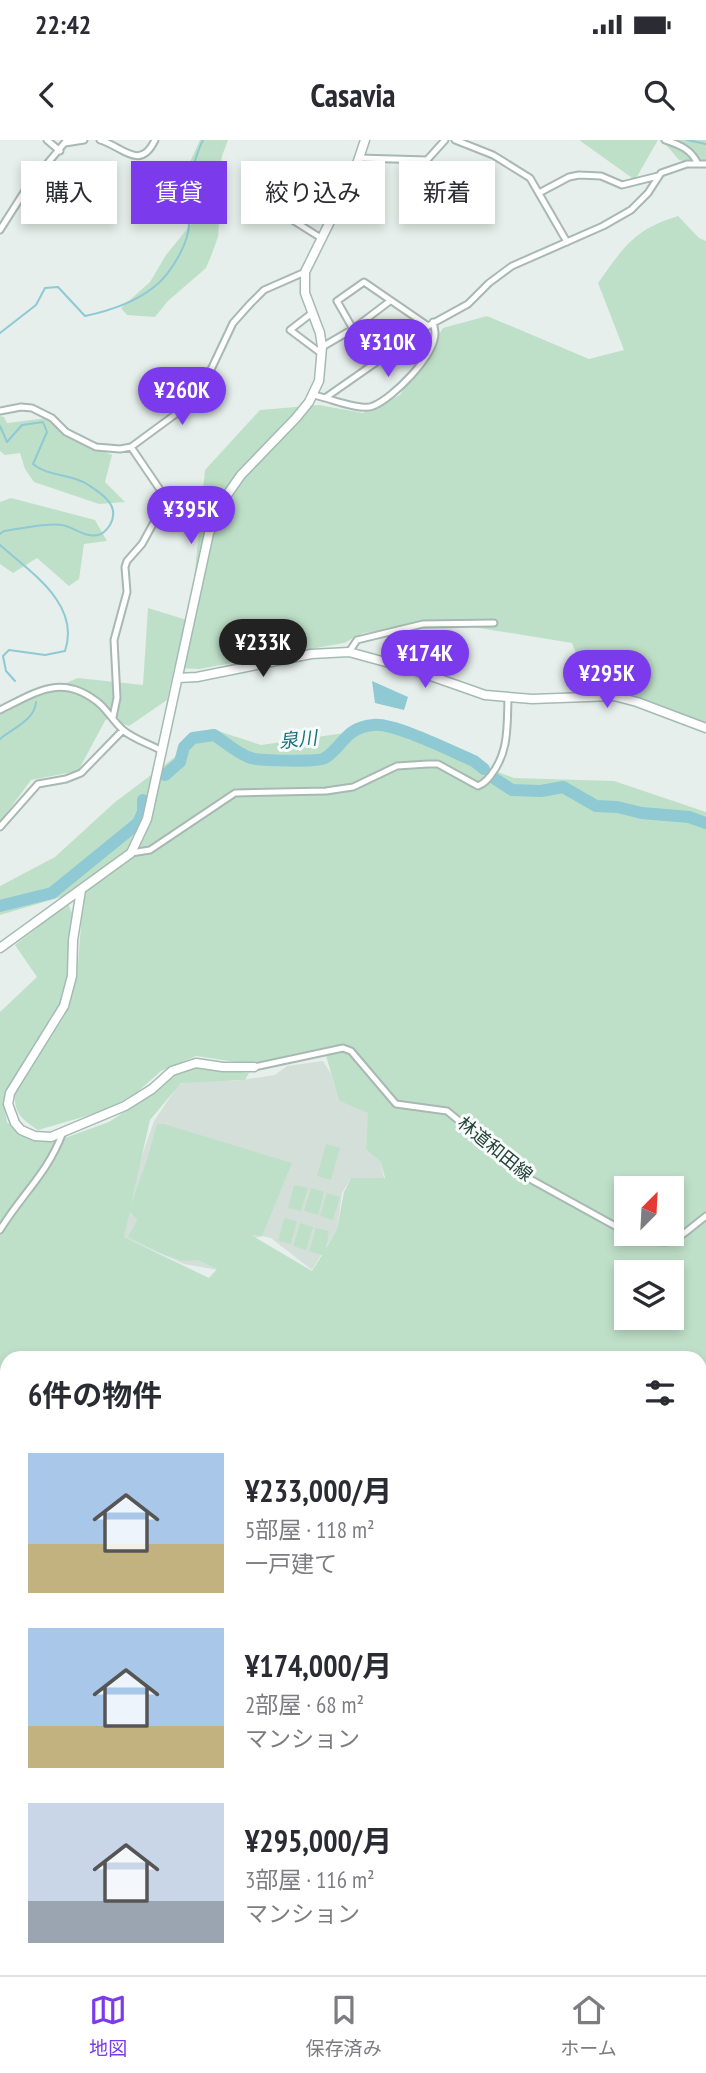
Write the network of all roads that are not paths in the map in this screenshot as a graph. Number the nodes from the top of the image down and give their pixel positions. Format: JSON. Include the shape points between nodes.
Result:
{"nodes":[{"id":1,"x":47,"y":140,"type":"edge"},
{"id":2,"x":84,"y":140,"type":"edge"},
{"id":3,"x":100,"y":140,"type":"edge"},
{"id":4,"x":155,"y":140,"type":"edge"},
{"id":5,"x":365,"y":140,"type":"edge"},
{"id":6,"x":445,"y":140,"type":"edge"},
{"id":7,"x":455,"y":140,"type":"edge"},
{"id":8,"x":665,"y":140,"type":"edge"},
{"id":9,"x":66,"y":142,"type":"edge"},
{"id":10,"x":60,"y":151,"type":"junction"},
{"id":11,"x":359,"y":158,"type":"junction"},
{"id":12,"x":698,"y":164,"type":"junction"},
{"id":13,"x":706,"y":164,"type":"edge"},
{"id":14,"x":658,"y":176,"type":"junction"},
{"id":15,"x":539,"y":193,"type":"junction"},
{"id":16,"x":299,"y":224,"type":"edge"},
{"id":17,"x":0,"y":230,"type":"edge"},
{"id":18,"x":321,"y":238,"type":"junction"},
{"id":19,"x":567,"y":242,"type":"junction"},
{"id":20,"x":305,"y":272,"type":"junction"},
{"id":21,"x":390,"y":301,"type":"junction"},
{"id":22,"x":312,"y":313,"type":"junction"},
{"id":23,"x":431,"y":324,"type":"junction"},
{"id":24,"x":353,"y":329,"type":"junction"},
{"id":25,"x":322,"y":351,"type":"junction"},
{"id":26,"x":314,"y":395,"type":"junction"},
{"id":27,"x":325,"y":398,"type":"junction"},
{"id":28,"x":2,"y":411,"type":"edge"},
{"id":29,"x":131,"y":447,"type":"junction"},
{"id":30,"x":494,"y":623,"type":"dead end"},
{"id":31,"x":349,"y":652,"type":"junction"},
{"id":32,"x":178,"y":678,"type":"junction"},
{"id":33,"x":508,"y":699,"type":"junction"},
{"id":34,"x":0,"y":710,"type":"edge"},
{"id":35,"x":113,"y":717,"type":"junction"},
{"id":36,"x":706,"y":727,"type":"edge"},
{"id":37,"x":123,"y":730,"type":"junction"},
{"id":38,"x":162,"y":751,"type":"junction"},
{"id":39,"x":0,"y":827,"type":"edge"},
{"id":40,"x":131,"y":853,"type":"junction"},
{"id":41,"x":81,"y":890,"type":"junction"},
{"id":42,"x":0,"y":947,"type":"edge"},
{"id":43,"x":254,"y":1067,"type":"joint"},
{"id":44,"x":63,"y":1132,"type":"junction"},
{"id":45,"x":706,"y":1216,"type":"edge"},
{"id":46,"x":614,"y":1225,"type":"edge"},
{"id":47,"x":0,"y":1230,"type":"edge"},
{"id":48,"x":684,"y":1233,"type":"edge"}],
"edges":[{"from":1,"to":10,"type":"street"},
{"from":2,"to":9,"type":"street"},
{"from":3,"to":4,"type":"street","via":[[134,156],[148,152]]},
{"from":5,"to":11,"type":"street"},
{"from":6,"to":11,"type":"street","via":[[427,160]]},
{"from":7,"to":15,"type":"street","via":[[500,159],[530,178]]},
{"from":8,"to":12,"type":"street","via":[[688,149]]},
{"from":9,"to":10,"type":"street"},
{"from":10,"to":17,"type":"street","via":[[26,189]]},
{"from":11,"to":18,"type":"street"},
{"from":12,"to":13,"type":"street"},
{"from":12,"to":14,"type":"street"},
{"from":14,"to":15,"type":"street","via":[[622,185],[601,176],[579,175]]},
{"from":14,"to":19,"type":"street","via":[[649,193],[631,210]]},
{"from":15,"to":19,"type":"street"},
{"from":16,"to":18,"type":"street"},
{"from":18,"to":20,"type":"street"},
{"from":19,"to":23,"type":"street","via":[[512,266],[468,304]]},
{"from":20,"to":22,"type":"street","via":[[305,293]]},
{"from":20,"to":29,"type":"street","via":[[264,290],[250,304],[233,323],[207,378],[184,408]]},
{"from":21,"to":23,"type":"street"},
{"from":21,"to":24,"type":"street"},
{"from":21,"to":24,"type":"street","via":[[365,282],[355,288],[337,302]]},
{"from":22,"to":25,"type":"street"},
{"from":22,"to":25,"type":"street","via":[[290,330]]},
{"from":23,"to":27,"type":"street"},
{"from":23,"to":27,"type":"street","via":[[436,335],[409,380],[372,407]]},
{"from":24,"to":25,"type":"street"},
{"from":25,"to":26,"type":"street"},
{"from":26,"to":27,"type":"street"},
{"from":26,"to":32,"type":"street","via":[[241,475],[219,509],[209,533]]},
{"from":28,"to":29,"type":"street","via":[[32,408],[96,447]]},
{"from":29,"to":35,"type":"street","via":[[165,497],[125,567],[127,592],[114,640],[117,698]]},
{"from":30,"to":31,"type":"street","via":[[423,624],[357,640]]},
{"from":31,"to":32,"type":"street","via":[[311,654]]},
{"from":31,"to":33,"type":"street"},
{"from":32,"to":38,"type":"street"},
{"from":33,"to":36,"type":"street","via":[[614,696]]},
{"from":33,"to":40,"type":"street","via":[[502,759],[484,784],[478,786],[438,764],[428,764],[397,766],[353,787],[235,793],[150,850]]},
{"from":34,"to":35,"type":"street","via":[[45,688],[65,687],[88,696]]},
{"from":35,"to":37,"type":"street"},
{"from":37,"to":38,"type":"street"},
{"from":37,"to":39,"type":"street","via":[[82,773],[38,784]]},
{"from":38,"to":40,"type":"street","via":[[147,819]]},
{"from":40,"to":41,"type":"street"},
{"from":41,"to":42,"type":"street"},
{"from":41,"to":44,"type":"street","via":[[72,976],[64,1006],[10,1093],[8,1104],[21,1130],[51,1137]]},
{"from":43,"to":44,"type":"street","via":[[196,1063],[172,1071],[125,1106]]},
{"from":43,"to":46,"type":"street","name":"林道和田線","via":[[343,1048],[351,1051],[397,1104],[447,1111],[530,1179]]},
{"from":44,"to":47,"type":"street","via":[[46,1169]]},
{"from":45,"to":48,"type":"street","name":"林道和田線"}]}
